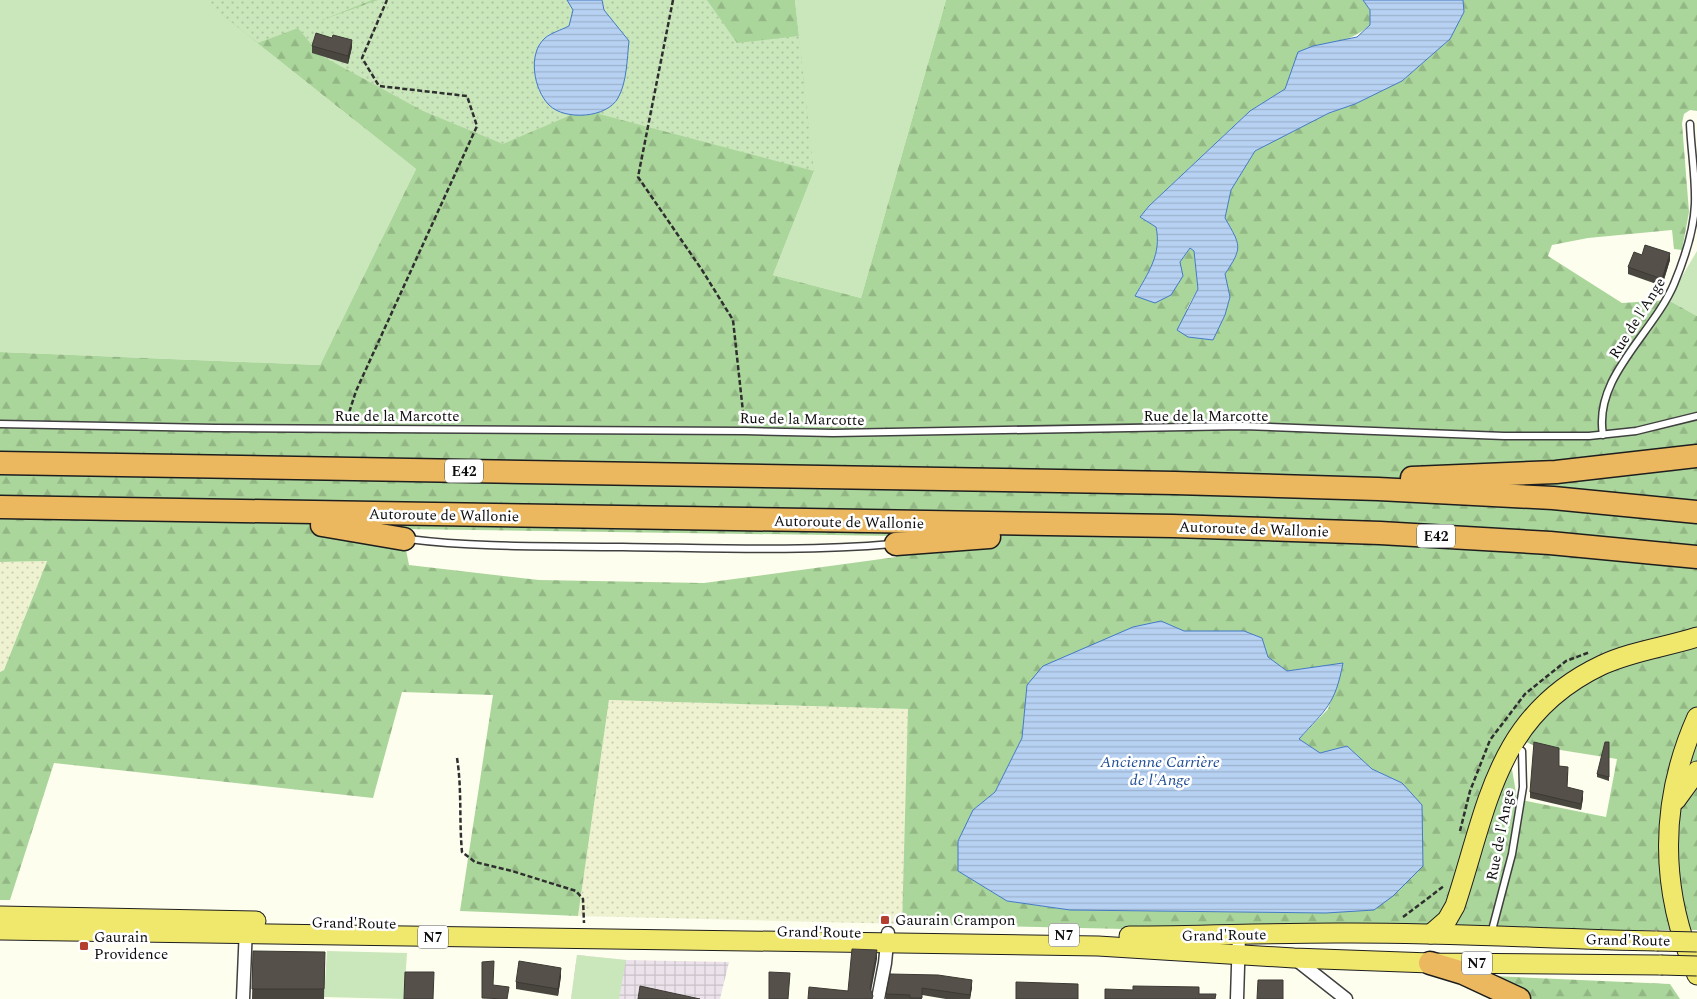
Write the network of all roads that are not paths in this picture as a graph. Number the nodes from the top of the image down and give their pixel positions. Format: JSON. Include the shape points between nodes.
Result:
{"nodes":[{"id":1,"x":1697,"y":129,"type":"edge"},
{"id":2,"x":1697,"y":416,"type":"edge"},
{"id":3,"x":0,"y":424,"type":"edge"},
{"id":4,"x":1602,"y":435,"type":"junction"},
{"id":5,"x":1697,"y":456,"type":"edge"},
{"id":6,"x":0,"y":463,"type":"edge"},
{"id":7,"x":1378,"y":489,"type":"junction"},
{"id":8,"x":0,"y":507,"type":"edge"},
{"id":9,"x":214,"y":512,"type":"junction"},
{"id":10,"x":1697,"y":512,"type":"edge"},
{"id":11,"x":1079,"y":526,"type":"junction"},
{"id":12,"x":404,"y":539,"type":"joint"},
{"id":13,"x":896,"y":544,"type":"joint"},
{"id":14,"x":1697,"y":557,"type":"edge"},
{"id":15,"x":1697,"y":637,"type":"edge"},
{"id":16,"x":1697,"y":717,"type":"edge"},
{"id":17,"x":1512,"y":744,"type":"junction"},
{"id":18,"x":1697,"y":771,"type":"edge"},
{"id":19,"x":1670,"y":810,"type":"junction"},
{"id":20,"x":1448,"y":900,"type":"junction"},
{"id":21,"x":0,"y":916,"type":"edge"},
{"id":22,"x":246,"y":927,"type":"junction"},
{"id":23,"x":0,"y":930,"type":"edge"},
{"id":24,"x":1430,"y":934,"type":"junction"},
{"id":25,"x":1461,"y":934,"type":"junction"},
{"id":26,"x":1239,"y":935,"type":"junction"},
{"id":27,"x":1491,"y":935,"type":"junction"},
{"id":28,"x":888,"y":939,"type":"junction"},
{"id":29,"x":1697,"y":942,"type":"edge"},
{"id":30,"x":1238,"y":955,"type":"junction"},
{"id":31,"x":1294,"y":958,"type":"junction"},
{"id":32,"x":1430,"y":963,"type":"junction"},
{"id":33,"x":1493,"y":964,"type":"junction"},
{"id":34,"x":1697,"y":966,"type":"edge"},
{"id":35,"x":1697,"y":975,"type":"edge"},
{"id":36,"x":243,"y":999,"type":"edge"},
{"id":37,"x":878,"y":999,"type":"edge"},
{"id":38,"x":1237,"y":999,"type":"edge"},
{"id":39,"x":1346,"y":999,"type":"edge"},
{"id":40,"x":1519,"y":999,"type":"edge"}],
"edges":[{"from":1,"to":4,"type":"lane","name":"Rue de l'Ange","via":[[1690,124],[1695,204],[1686,252],[1673,286],[1602,404]]},
{"from":2,"to":4,"type":"lane","via":[[1636,431]]},
{"from":3,"to":4,"type":"lane","name":"Rue de la Marcotte","via":[[833,433],[1243,426],[1504,436]]},
{"from":5,"to":7,"type":"highway","via":[[1556,472],[1410,478]]},
{"from":6,"to":7,"type":"highway","number":"E42","via":[[1165,482]]},
{"from":7,"to":10,"type":"highway","number":"E42","via":[[1552,498]]},
{"from":8,"to":9,"type":"highway","name":"Autoroute de Wallonie","number":"E42"},
{"from":9,"to":11,"type":"highway","name":"Autoroute de Wallonie","number":"E42"},
{"from":9,"to":12,"type":"highway","via":[[327,525]]},
{"from":11,"to":13,"type":"highway"},
{"from":11,"to":14,"type":"highway","name":"Autoroute de Wallonie","number":"E42","via":[[1380,533],[1550,543]]},
{"from":12,"to":13,"type":"lane","via":[[509,546],[798,550]]},
{"from":15,"to":17,"type":"main road","via":[[1603,664],[1570,682],[1526,722]]},
{"from":16,"to":19,"type":"main road","via":[[1679,768]]},
{"from":17,"to":20,"type":"main road","via":[[1494,779]]},
{"from":17,"to":27,"type":"lane","name":"Rue de l'Ange","via":[[1522,751],[1523,787],[1512,854]]},
{"from":18,"to":19,"type":"main road"},
{"from":19,"to":35,"type":"main road","via":[[1667,842],[1672,898],[1686,950]]},
{"from":20,"to":24,"type":"main road","via":[[1447,920]]},
{"from":20,"to":25,"type":"main road"},
{"from":21,"to":22,"type":"main road","name":"Grand'Route","number":"N7"},
{"from":22,"to":23,"type":"main road","name":"Grand'Route","number":"N7"},
{"from":22,"to":28,"type":"main road","name":"Grand'Route","number":"N7"},
{"from":22,"to":28,"type":"main road","name":"Grand'Route","number":"N7","via":[[583,927]]},
{"from":22,"to":36,"type":"street"},
{"from":24,"to":25,"type":"main road","name":"Grand'Route","number":"N7"},
{"from":24,"to":26,"type":"main road","name":"Grand'Route","number":"N7"},
{"from":25,"to":27,"type":"main road","name":"Grand'Route","number":"N7"},
{"from":25,"to":33,"type":"main road","via":[[1476,954]]},
{"from":26,"to":28,"type":"main road","name":"Grand'Route","number":"N7"},
{"from":26,"to":30,"type":"street"},
{"from":27,"to":29,"type":"main road","name":"Grand'Route","number":"N7","bridge":true,"via":[[1524,939]]},
{"from":28,"to":30,"type":"main road","name":"Grand'Route","number":"N7","via":[[1098,946]]},
{"from":28,"to":37,"type":"street"},
{"from":30,"to":31,"type":"main road","name":"Grand'Route","number":"N7"},
{"from":30,"to":38,"type":"street","name":"Grand'Route"},
{"from":31,"to":32,"type":"main road","name":"Grand'Route","number":"N7"},
{"from":31,"to":39,"type":"street"},
{"from":32,"to":33,"type":"main road","name":"Grand'Route","number":"N7"},
{"from":32,"to":40,"type":"highway","via":[[1469,976]]},
{"from":33,"to":34,"type":"main road","name":"Grand'Route","number":"N7","bridge":true}]}
